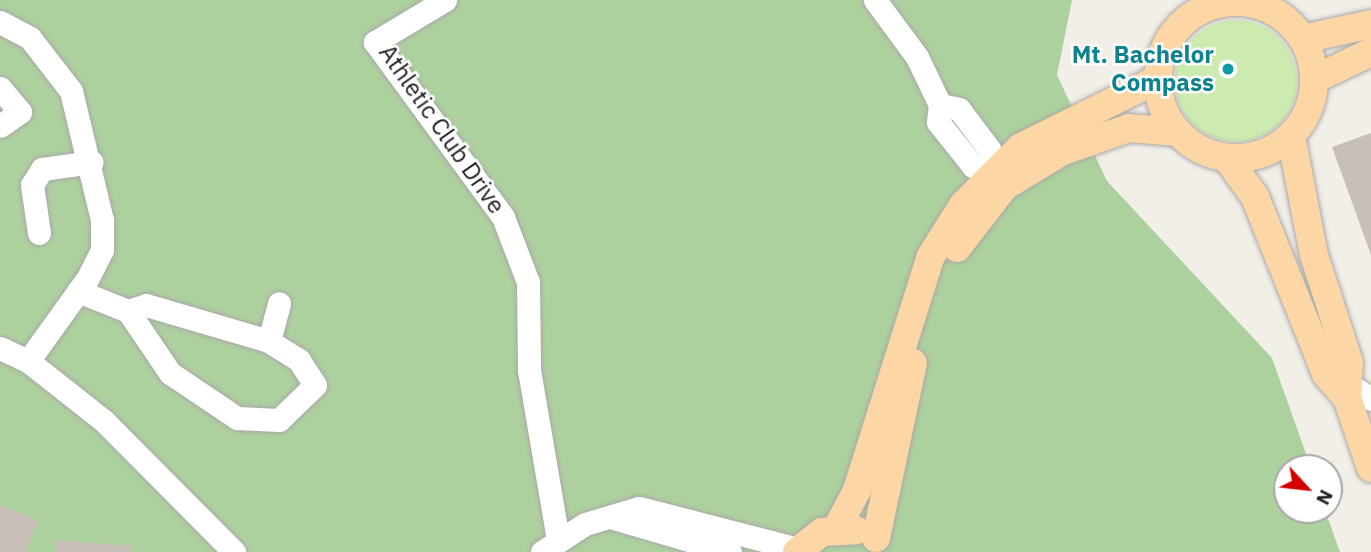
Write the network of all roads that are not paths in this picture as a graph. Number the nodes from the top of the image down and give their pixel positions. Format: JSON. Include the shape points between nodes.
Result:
{"nodes":[{"id":1,"x":445,"y":0,"type":"edge"},
{"id":2,"x":875,"y":0,"type":"edge"},
{"id":3,"x":1244,"y":1,"type":"edge"},
{"id":4,"x":1182,"y":11,"type":"edge"},
{"id":5,"x":0,"y":22,"type":"edge"},
{"id":6,"x":1371,"y":24,"type":"edge"},
{"id":7,"x":1303,"y":39,"type":"junction"},
{"id":8,"x":1371,"y":52,"type":"edge"},
{"id":9,"x":1158,"y":79,"type":"junction"},
{"id":10,"x":1315,"y":79,"type":"junction"},
{"id":11,"x":0,"y":88,"type":"edge"},
{"id":12,"x":0,"y":126,"type":"edge"},
{"id":13,"x":1178,"y":132,"type":"junction"},
{"id":14,"x":1291,"y":136,"type":"junction"},
{"id":15,"x":1227,"y":158,"type":"junction"},
{"id":16,"x":92,"y":162,"type":"junction"},
{"id":17,"x":995,"y":169,"type":"junction"},
{"id":18,"x":39,"y":233,"type":"dead end"},
{"id":19,"x":78,"y":291,"type":"junction"},
{"id":20,"x":279,"y":303,"type":"dead end"},
{"id":21,"x":128,"y":311,"type":"junction"},
{"id":22,"x":269,"y":341,"type":"junction"},
{"id":23,"x":0,"y":348,"type":"edge"},
{"id":24,"x":28,"y":360,"type":"junction"},
{"id":25,"x":1355,"y":394,"type":"edge"},
{"id":26,"x":1371,"y":468,"type":"edge"},
{"id":27,"x":610,"y":517,"type":"junction"},
{"id":28,"x":837,"y":528,"type":"junction"},
{"id":29,"x":882,"y":545,"type":"edge"},
{"id":30,"x":550,"y":546,"type":"edge"},
{"id":31,"x":798,"y":550,"type":"edge"},
{"id":32,"x":234,"y":552,"type":"edge"},
{"id":33,"x":730,"y":552,"type":"edge"}],
"edges":[{"from":1,"to":30,"type":"street","name":"Athletic Club Drive","via":[[375,42],[503,216],[528,282],[529,370]]},
{"from":2,"to":17,"type":"street","via":[[898,25],[940,105],[938,122],[974,166]]},
{"from":3,"to":4,"type":"main road"},
{"from":3,"to":7,"type":"main road","via":[[1278,14]]},
{"from":4,"to":9,"type":"main road"},
{"from":5,"to":16,"type":"street","via":[[30,38],[55,65],[71,90]]},
{"from":6,"to":7,"type":"main road"},
{"from":7,"to":10,"type":"main road"},
{"from":8,"to":10,"type":"main road"},
{"from":9,"to":13,"type":"main road"},
{"from":9,"to":17,"type":"main road","via":[[1021,147]]},
{"from":10,"to":14,"type":"main road","via":[[1312,100]]},
{"from":11,"to":12,"type":"street","via":[[20,112]]},
{"from":13,"to":15,"type":"main road"},
{"from":13,"to":29,"type":"main road","via":[[1129,128],[1093,136],[1005,186],[970,227],[923,318]]},
{"from":14,"to":15,"type":"main road","via":[[1272,149]]},
{"from":14,"to":25,"type":"main road","via":[[1314,255]]},
{"from":15,"to":25,"type":"main road","via":[[1255,197],[1326,374]]},
{"from":16,"to":18,"type":"street","via":[[42,169],[32,185]]},
{"from":16,"to":19,"type":"street","via":[[102,250]]},
{"from":17,"to":28,"type":"main road","via":[[931,256],[858,490]]},
{"from":19,"to":21,"type":"street"},
{"from":19,"to":24,"type":"street"},
{"from":20,"to":22,"type":"street"},
{"from":21,"to":22,"type":"street","via":[[146,305]]},
{"from":21,"to":22,"type":"street","via":[[170,373],[237,418],[279,420],[315,385],[299,360]]},
{"from":23,"to":24,"type":"street"},
{"from":24,"to":32,"type":"street","via":[[104,421]]},
{"from":25,"to":26,"type":"main road"},
{"from":27,"to":30,"type":"street"},
{"from":27,"to":31,"type":"street","via":[[639,508]]},
{"from":27,"to":33,"type":"street"},
{"from":28,"to":29,"type":"main road"},
{"from":28,"to":31,"type":"main road"}]}
